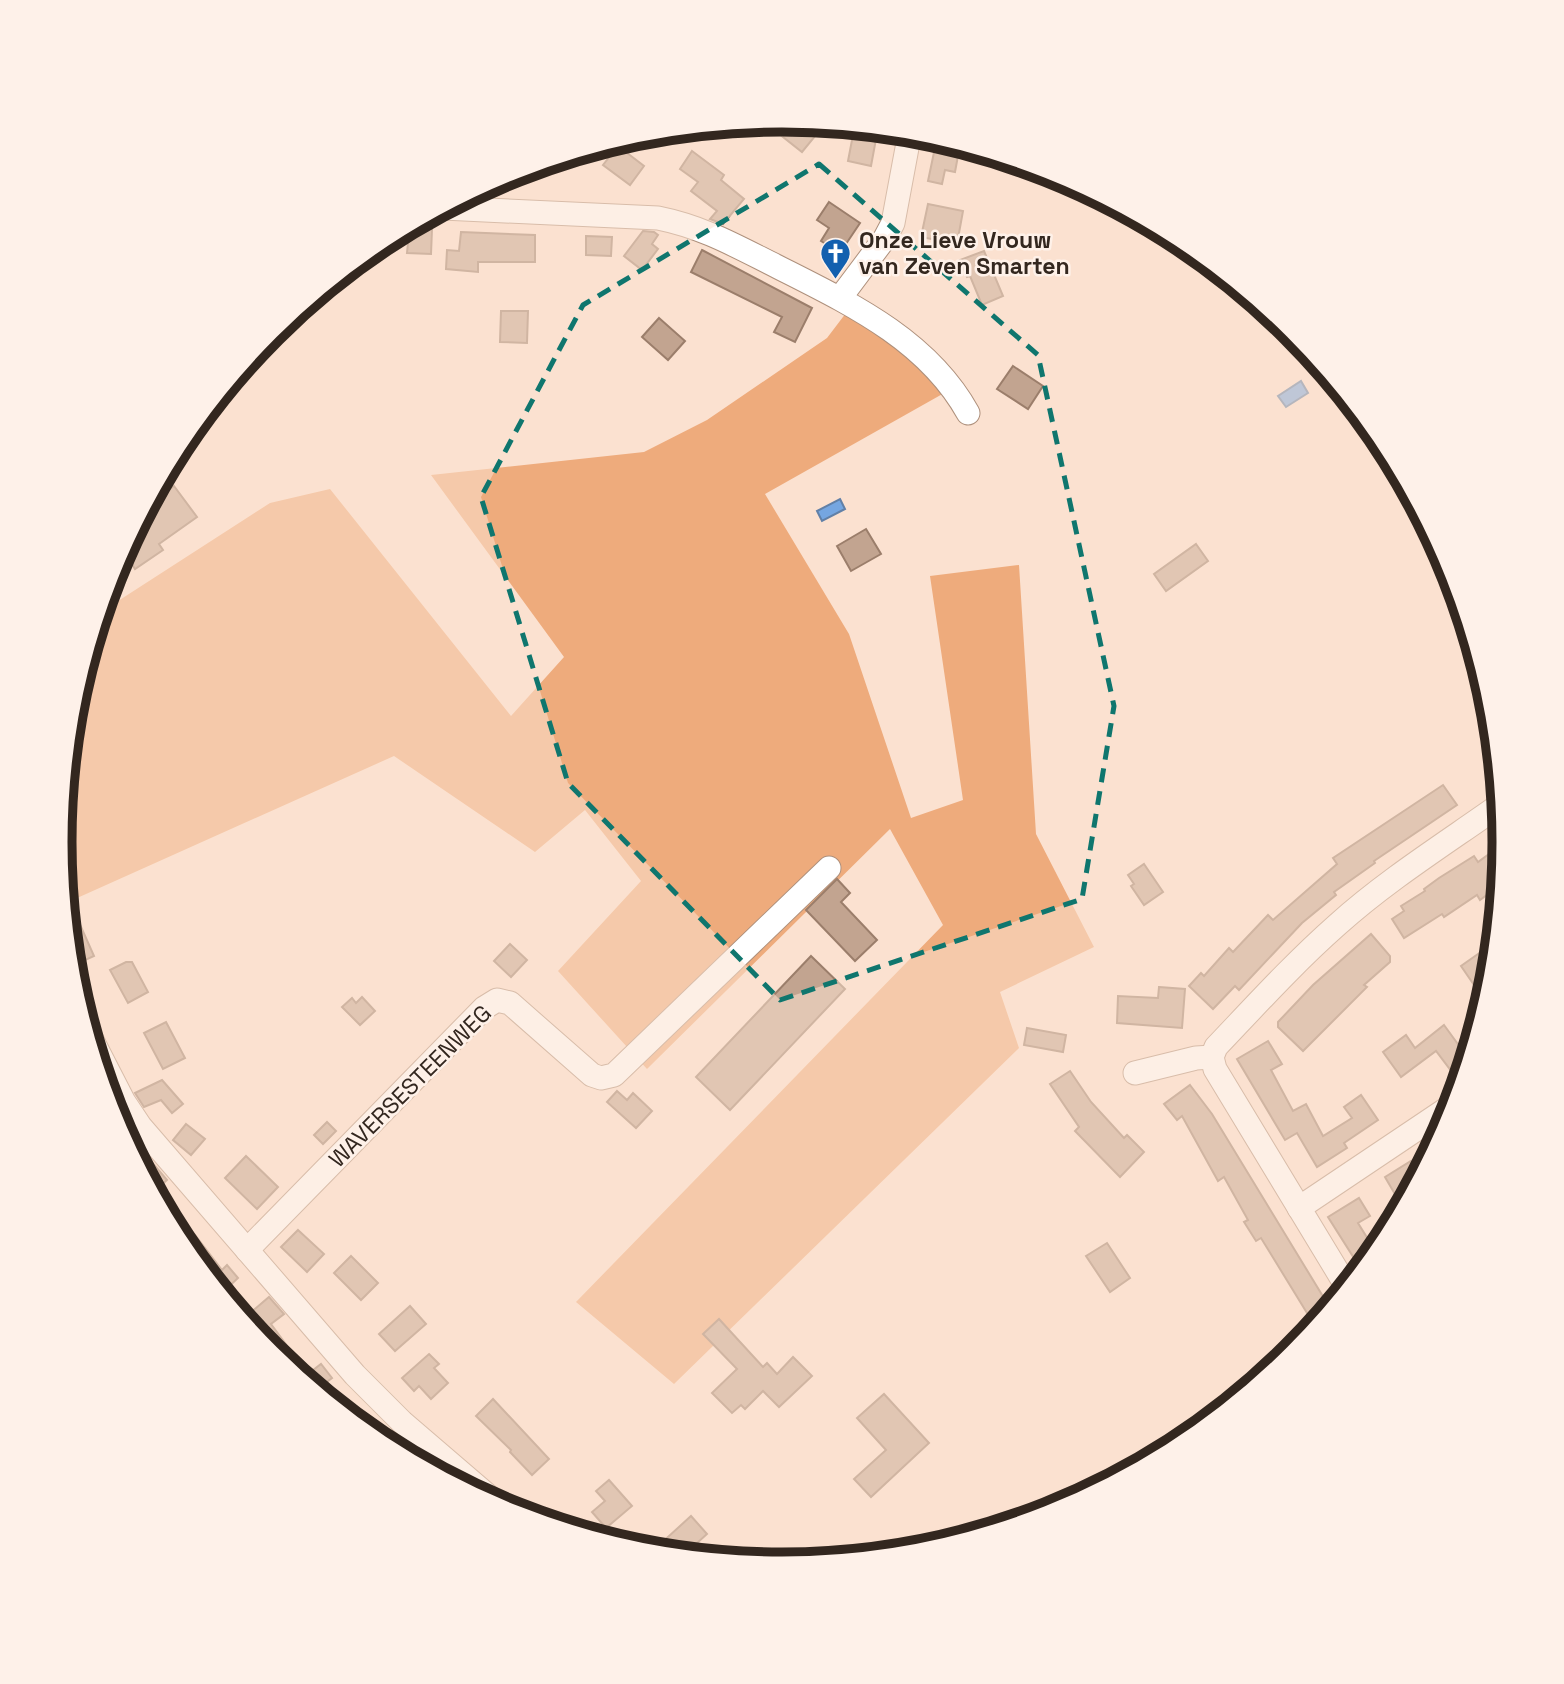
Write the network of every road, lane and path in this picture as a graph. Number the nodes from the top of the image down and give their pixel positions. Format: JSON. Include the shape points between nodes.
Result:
{"nodes":[{"id":1,"x":908,"y":143,"type":"edge"},
{"id":2,"x":461,"y":209,"type":"edge"},
{"id":3,"x":840,"y":298,"type":"junction"},
{"id":4,"x":968,"y":414,"type":"dead end"},
{"id":5,"x":1491,"y":811,"type":"edge"},
{"id":6,"x":829,"y":868,"type":"dead end"},
{"id":7,"x":1212,"y":1058,"type":"junction"},
{"id":8,"x":1135,"y":1073,"type":"dead end"},
{"id":9,"x":114,"y":1084,"type":"edge"},
{"id":10,"x":1438,"y":1115,"type":"edge"},
{"id":11,"x":1299,"y":1208,"type":"junction"},
{"id":12,"x":247,"y":1250,"type":"junction"},
{"id":13,"x":1342,"y":1278,"type":"edge"},
{"id":14,"x":467,"y":1479,"type":"edge"}],
"edges":[{"from":1,"to":3,"type":"street","via":[[893,223]]},
{"from":2,"to":3,"type":"street","via":[[621,215],[687,223]]},
{"from":3,"to":4,"type":"street","via":[[914,348],[951,387]]},
{"from":5,"to":7,"type":"street","via":[[1339,923],[1216,1047]]},
{"from":6,"to":12,"type":"street","name":"WAVERSESTEENWEG","via":[[614,1075],[592,1075],[510,1003],[497,1000],[484,1008]]},
{"from":7,"to":8,"type":"street"},
{"from":7,"to":11,"type":"street"},
{"from":9,"to":12,"type":"street","via":[[140,1126]]},
{"from":10,"to":11,"type":"street"},
{"from":11,"to":13,"type":"street"},
{"from":12,"to":14,"type":"street","via":[[355,1375]]}]}
